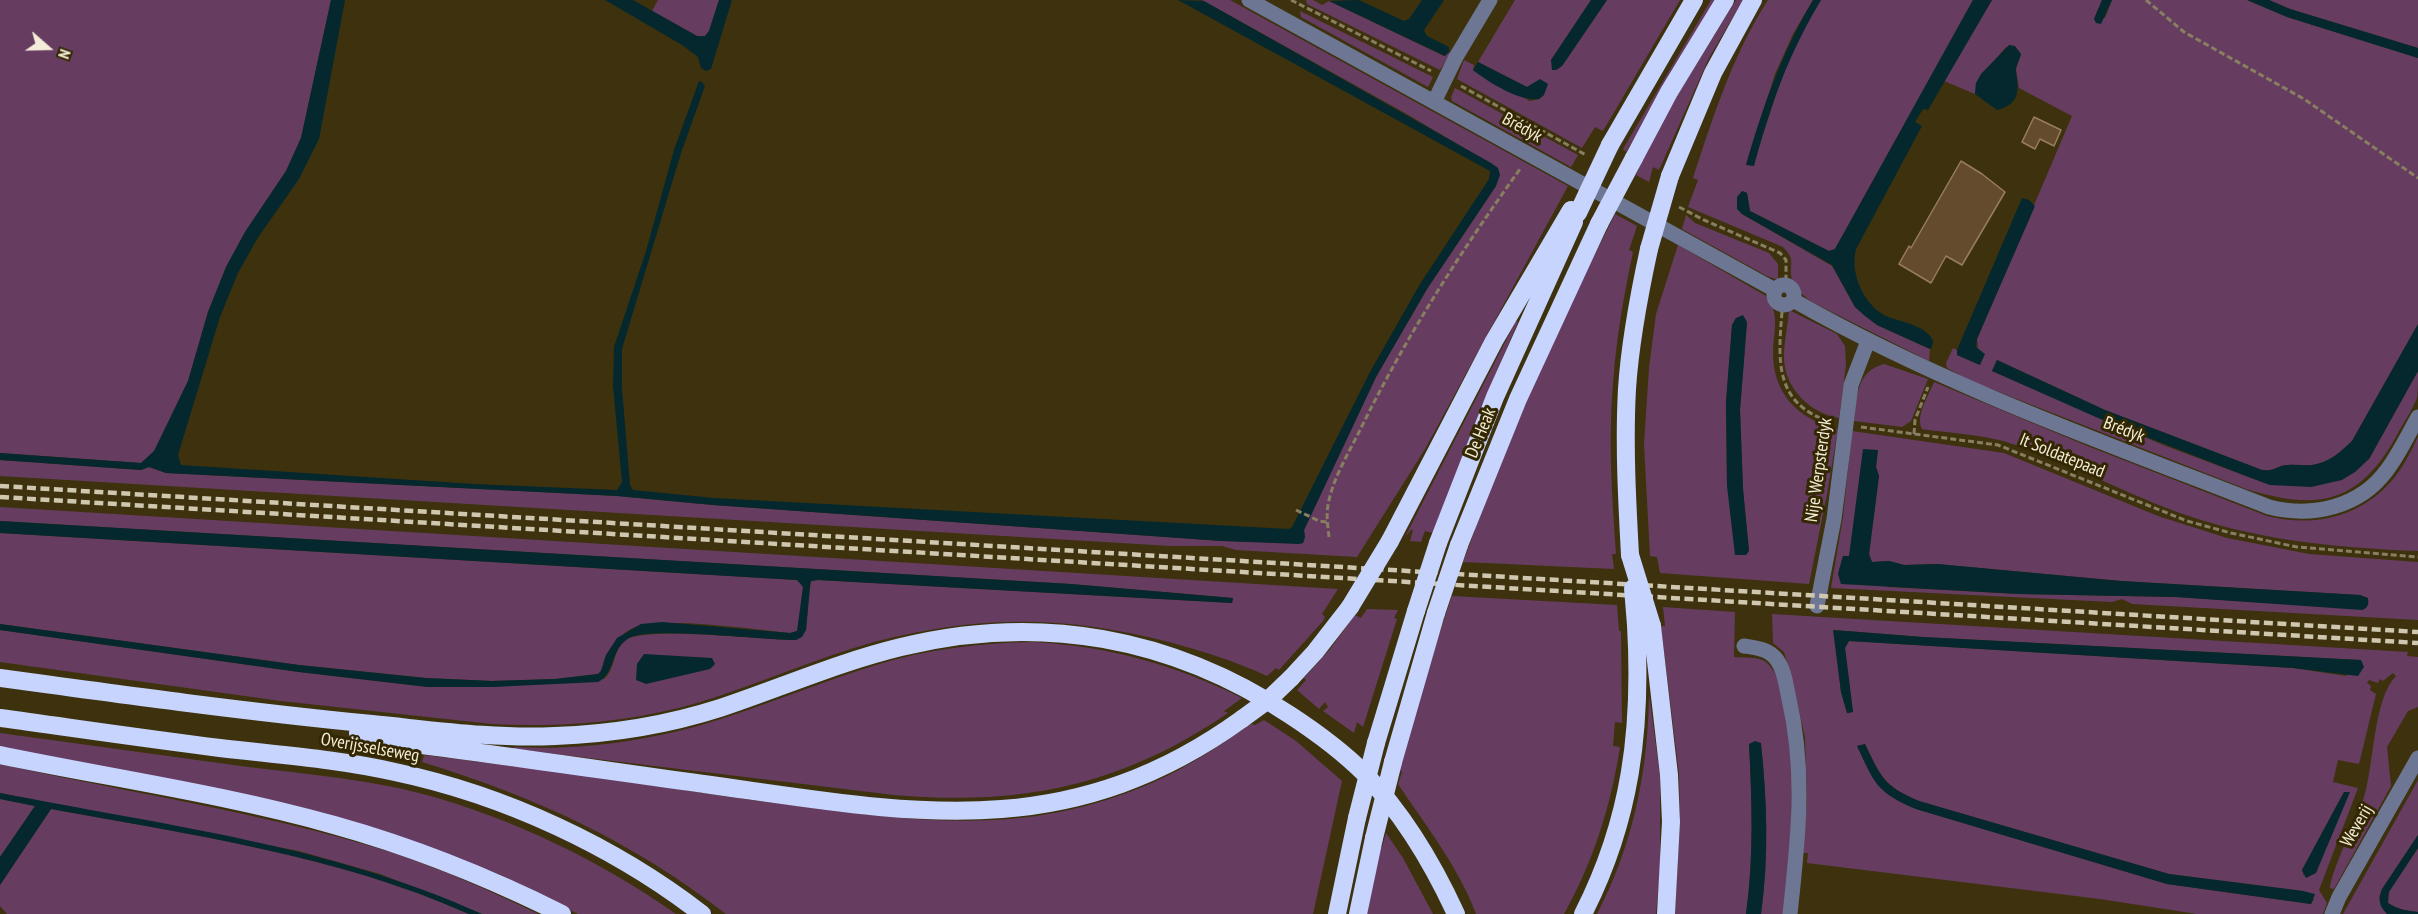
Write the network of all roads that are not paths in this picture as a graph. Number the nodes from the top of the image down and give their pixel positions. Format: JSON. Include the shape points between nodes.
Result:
{"nodes":[{"id":1,"x":1249,"y":0,"type":"edge"},
{"id":2,"x":1491,"y":0,"type":"edge"},
{"id":3,"x":1694,"y":0,"type":"edge"},
{"id":4,"x":1725,"y":0,"type":"edge"},
{"id":5,"x":1753,"y":0,"type":"edge"},
{"id":6,"x":1434,"y":102,"type":"junction"},
{"id":7,"x":1575,"y":212,"type":"junction"},
{"id":8,"x":1868,"y":341,"type":"junction"},
{"id":9,"x":2418,"y":417,"type":"edge"},
{"id":10,"x":1817,"y":606,"type":"dead end"},
{"id":11,"x":1644,"y":625,"type":"junction"},
{"id":12,"x":1744,"y":646,"type":"dead end"},
{"id":13,"x":0,"y":678,"type":"edge"},
{"id":14,"x":266,"y":714,"type":"junction"},
{"id":15,"x":0,"y":718,"type":"edge"},
{"id":16,"x":0,"y":755,"type":"edge"},
{"id":17,"x":2418,"y":758,"type":"edge"},
{"id":18,"x":562,"y":914,"type":"edge"},
{"id":19,"x":702,"y":914,"type":"edge"},
{"id":20,"x":1337,"y":914,"type":"edge"},
{"id":21,"x":1358,"y":914,"type":"edge"},
{"id":22,"x":1456,"y":914,"type":"edge"},
{"id":23,"x":1583,"y":914,"type":"edge"},
{"id":24,"x":1666,"y":914,"type":"edge"},
{"id":25,"x":1790,"y":914,"type":"edge"},
{"id":26,"x":2332,"y":914,"type":"edge"}],
"edges":[{"from":1,"to":6,"type":"street","name":"Brédyk"},
{"from":2,"to":6,"type":"street"},
{"from":3,"to":7,"type":"highway","bridge":true},
{"from":4,"to":21,"type":"highway","name":"De Heak","bridge":true,"via":[[1669,92],[1599,224],[1522,389],[1459,545],[1393,762]]},
{"from":5,"to":11,"type":"highway","bridge":true,"via":[[1713,73],[1670,176],[1649,249],[1634,328],[1625,455],[1630,555]]},
{"from":6,"to":8,"type":"street","name":"Brédyk","via":[[1780,287],[1794,290],[1788,302]]},
{"from":7,"to":14,"type":"highway","bridge":true,"via":[[1494,340],[1390,540],[1350,607],[1315,652],[1242,719],[1206,744],[1130,782],[1086,796],[1016,809],[943,812],[892,808],[406,743]]},
{"from":7,"to":20,"type":"highway","name":"De Heak","bridge":true,"via":[[1495,396],[1438,543],[1376,743]]},
{"from":8,"to":9,"type":"street","name":"Brédyk","via":[[2094,439],[2289,512],[2321,510],[2350,501],[2370,489],[2387,471]]},
{"from":8,"to":10,"type":"street","name":"Nije Werpsterdyk","via":[[1851,384],[1834,519]]},
{"from":11,"to":23,"type":"highway","via":[[1629,789],[1609,857]]},
{"from":11,"to":24,"type":"highway","via":[[1669,775],[1671,822]]},
{"from":12,"to":25,"type":"street","via":[[1763,649],[1777,660],[1783,670],[1795,723],[1800,790]]},
{"from":13,"to":14,"type":"highway"},
{"from":14,"to":22,"type":"highway","via":[[524,737],[591,734],[687,717],[874,654],[937,639],[1034,631],[1099,638],[1160,651],[1224,676],[1320,736],[1362,771],[1385,798],[1422,850]]},
{"from":15,"to":19,"type":"highway","name":"Overijsselseweg","via":[[350,764],[425,779],[517,810],[577,837],[636,869]]},
{"from":16,"to":18,"type":"highway","via":[[333,824],[446,861]]},
{"from":17,"to":26,"type":"street","name":"Weverij"}]}
